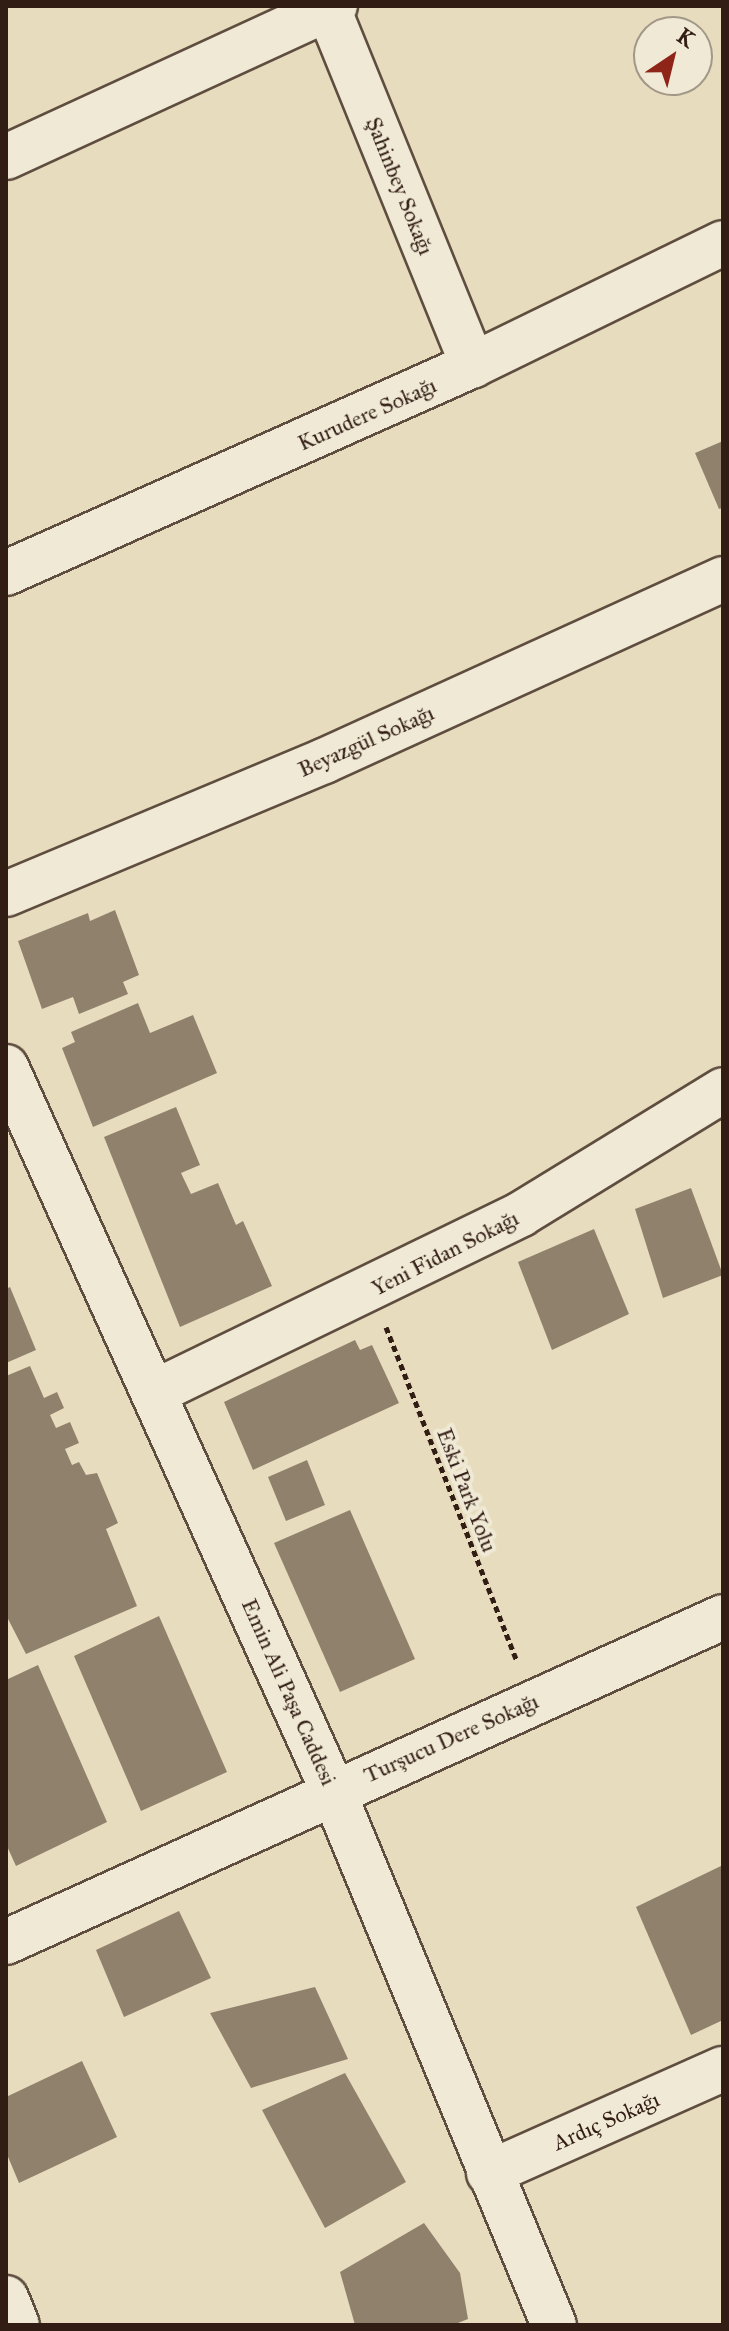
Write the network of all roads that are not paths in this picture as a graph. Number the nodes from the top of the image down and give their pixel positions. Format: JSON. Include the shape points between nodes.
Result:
{"nodes":[{"id":1,"x":330,"y":7,"type":"edge"},
{"id":2,"x":6,"y":157,"type":"edge"},
{"id":3,"x":723,"y":243,"type":"edge"},
{"id":4,"x":473,"y":365,"type":"junction"},
{"id":5,"x":6,"y":573,"type":"edge"},
{"id":6,"x":723,"y":579,"type":"edge"},
{"id":7,"x":6,"y":894,"type":"edge"},
{"id":8,"x":6,"y":1067,"type":"edge"},
{"id":9,"x":723,"y":1090,"type":"edge"},
{"id":10,"x":155,"y":1392,"type":"junction"},
{"id":11,"x":723,"y":1617,"type":"edge"},
{"id":12,"x":333,"y":1791,"type":"junction"},
{"id":13,"x":6,"y":1942,"type":"edge"},
{"id":14,"x":723,"y":2069,"type":"edge"},
{"id":15,"x":489,"y":2173,"type":"junction"},
{"id":16,"x":6,"y":2298,"type":"edge"},
{"id":17,"x":17,"y":2325,"type":"edge"},
{"id":18,"x":554,"y":2325,"type":"edge"}],
"edges":[{"from":1,"to":2,"type":"street"},
{"from":1,"to":4,"type":"street","name":"Şahinbey Sokağı"},
{"from":3,"to":4,"type":"street","name":"Kurudere Sokağı"},
{"from":4,"to":5,"type":"street","name":"Kurudere Sokağı"},
{"from":6,"to":7,"type":"street","name":"Beyazgül Sokağı","via":[[324,761]]},
{"from":8,"to":10,"type":"street","name":"Emin Ali Paşa Caddesi"},
{"from":9,"to":10,"type":"street","name":"Yeni Fidan Sokağı","via":[[596,1173],[372,1290]]},
{"from":10,"to":12,"type":"street","name":"Emin Ali Paşa Caddesi"},
{"from":11,"to":12,"type":"street","name":"Turşucu Dere Sokağı"},
{"from":12,"to":13,"type":"street","name":"Turşucu Dere Sokağı"},
{"from":12,"to":15,"type":"street","name":"Emin Ali Paşa Caddesi"},
{"from":14,"to":15,"type":"street","name":"Ardıç Sokağı"},
{"from":15,"to":18,"type":"street","name":"Emin Ali Paşa Caddesi"},
{"from":16,"to":17,"type":"street"}]}
